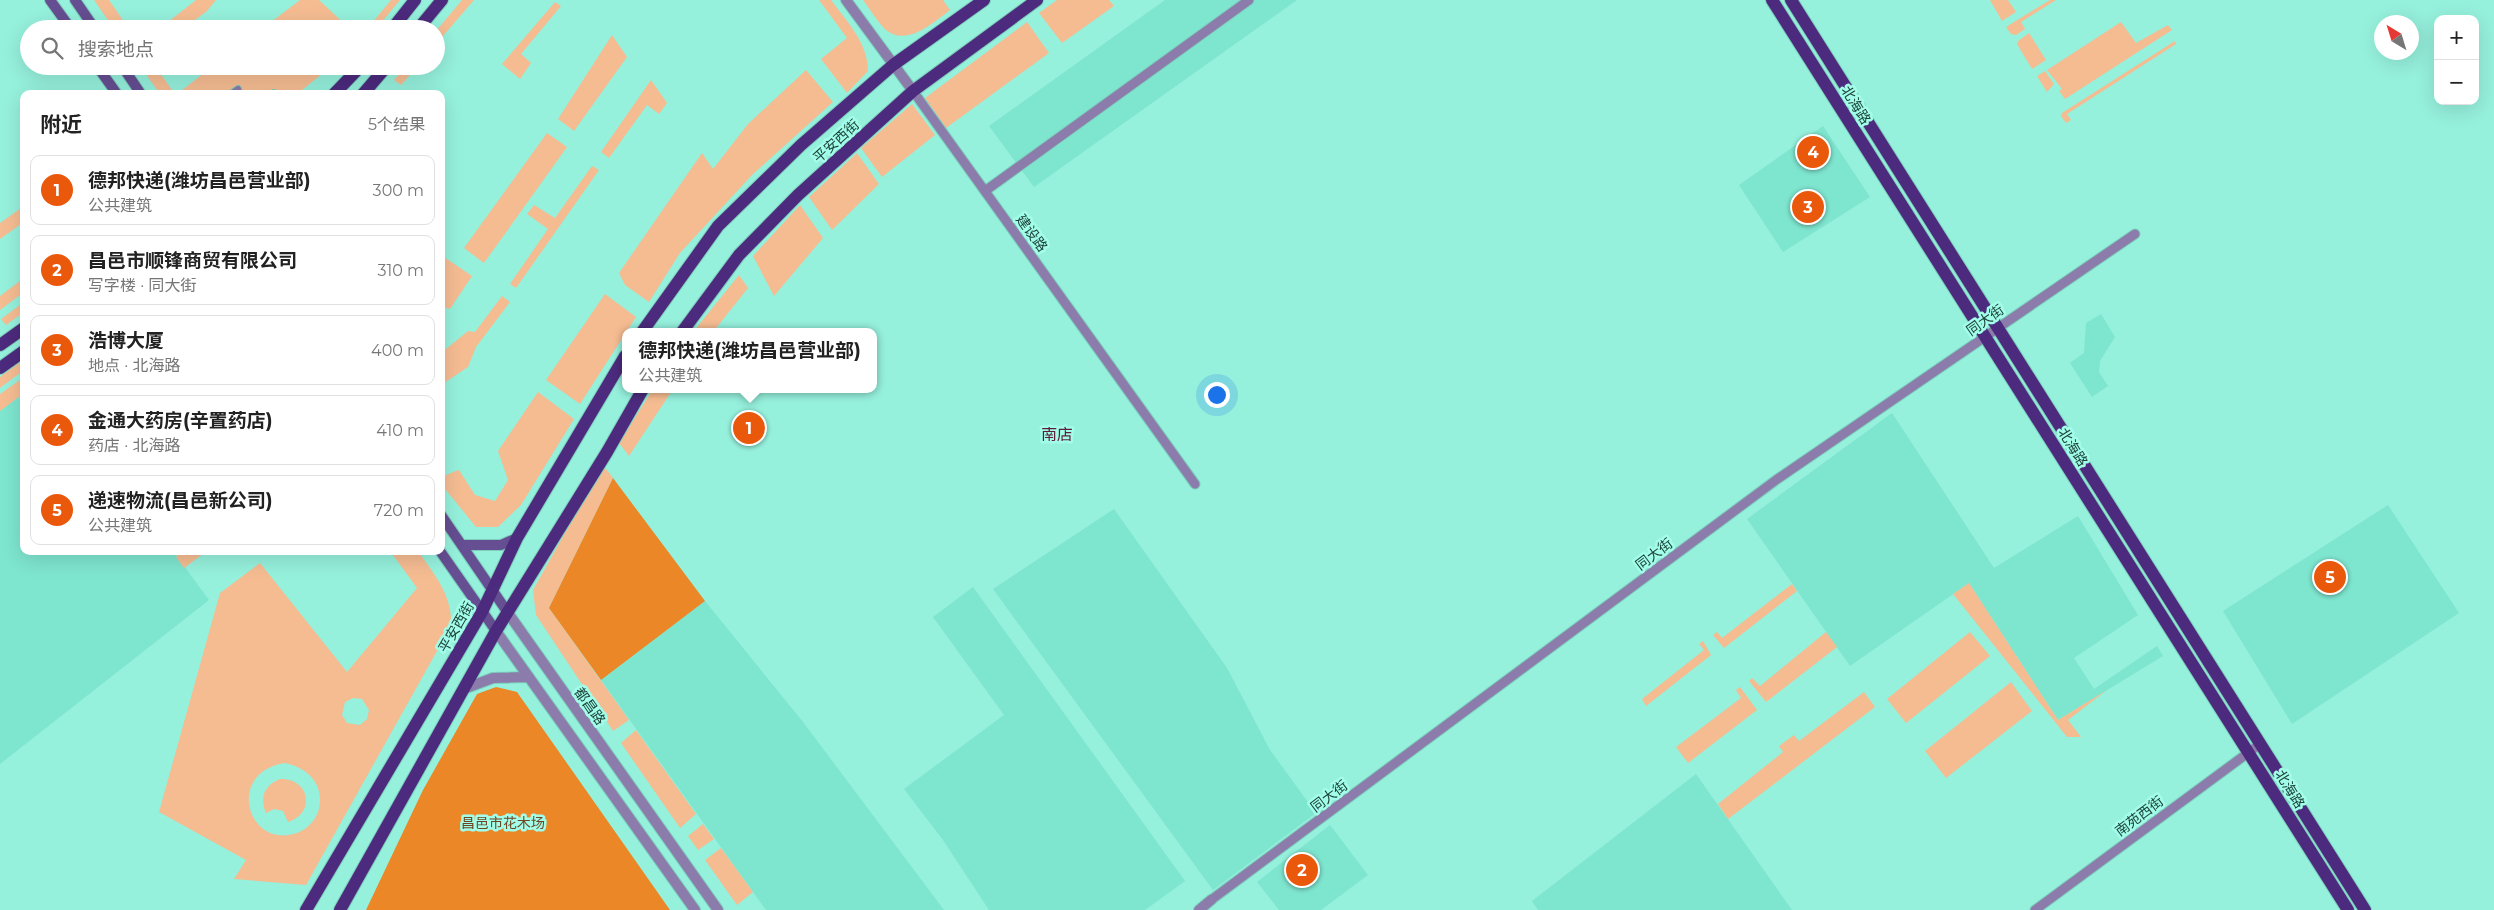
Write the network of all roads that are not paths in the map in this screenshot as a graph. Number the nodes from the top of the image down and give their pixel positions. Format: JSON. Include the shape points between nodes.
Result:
{"nodes":[{"id":1,"x":50,"y":0,"type":"edge"},
{"id":2,"x":75,"y":0,"type":"edge"},
{"id":3,"x":415,"y":0,"type":"edge"},
{"id":4,"x":442,"y":0,"type":"edge"},
{"id":5,"x":846,"y":0,"type":"edge"},
{"id":6,"x":984,"y":0,"type":"edge"},
{"id":7,"x":1037,"y":0,"type":"edge"},
{"id":8,"x":1249,"y":0,"type":"edge"},
{"id":9,"x":1772,"y":0,"type":"edge"},
{"id":10,"x":1791,"y":0,"type":"edge"},
{"id":11,"x":64,"y":20,"type":"edge"},
{"id":12,"x":89,"y":20,"type":"edge"},
{"id":13,"x":399,"y":20,"type":"edge"},
{"id":14,"x":425,"y":20,"type":"edge"},
{"id":15,"x":893,"y":65,"type":"junction"},
{"id":16,"x":103,"y":75,"type":"edge"},
{"id":17,"x":128,"y":75,"type":"edge"},
{"id":18,"x":348,"y":75,"type":"edge"},
{"id":19,"x":354,"y":75,"type":"edge"},
{"id":20,"x":379,"y":75,"type":"edge"},
{"id":21,"x":351,"y":78,"type":"junction"},
{"id":22,"x":114,"y":90,"type":"edge"},
{"id":23,"x":138,"y":90,"type":"edge"},
{"id":24,"x":338,"y":90,"type":"edge"},
{"id":25,"x":366,"y":90,"type":"edge"},
{"id":26,"x":913,"y":91,"type":"junction"},
{"id":27,"x":985,"y":191,"type":"junction"},
{"id":28,"x":2135,"y":234,"type":"dead end"},
{"id":29,"x":1998,"y":327,"type":"junction"},
{"id":30,"x":645,"y":328,"type":"edge"},
{"id":31,"x":685,"y":328,"type":"edge"},
{"id":32,"x":20,"y":331,"type":"edge"},
{"id":33,"x":1985,"y":337,"type":"junction"},
{"id":34,"x":0,"y":346,"type":"edge"},
{"id":35,"x":20,"y":353,"type":"edge"},
{"id":36,"x":622,"y":361,"type":"edge"},
{"id":37,"x":0,"y":368,"type":"edge"},
{"id":38,"x":640,"y":393,"type":"edge"},
{"id":39,"x":1194,"y":484,"type":"dead end"},
{"id":40,"x":445,"y":522,"type":"edge"},
{"id":41,"x":517,"y":538,"type":"junction"},
{"id":42,"x":462,"y":545,"type":"junction"},
{"id":43,"x":443,"y":555,"type":"edge"},
{"id":44,"x":492,"y":592,"type":"junction"},
{"id":45,"x":482,"y":612,"type":"junction"},
{"id":46,"x":508,"y":614,"type":"junction"},
{"id":47,"x":496,"y":631,"type":"junction"},
{"id":48,"x":529,"y":677,"type":"junction"},
{"id":49,"x":466,"y":688,"type":"junction"},
{"id":50,"x":2260,"y":744,"type":"junction"},
{"id":51,"x":2248,"y":752,"type":"junction"},
{"id":52,"x":1211,"y":900,"type":"joint"},
{"id":53,"x":306,"y":910,"type":"edge"},
{"id":54,"x":340,"y":910,"type":"edge"},
{"id":55,"x":695,"y":910,"type":"edge"},
{"id":56,"x":718,"y":910,"type":"edge"},
{"id":57,"x":1199,"y":910,"type":"edge"},
{"id":58,"x":2035,"y":910,"type":"edge"},
{"id":59,"x":2348,"y":910,"type":"edge"},
{"id":60,"x":2365,"y":910,"type":"edge"}],
"edges":[{"from":1,"to":11,"type":"main road"},
{"from":2,"to":12,"type":"main road"},
{"from":3,"to":13,"type":"main road"},
{"from":4,"to":14,"type":"main road"},
{"from":5,"to":15,"type":"street","name":"建设路"},
{"from":6,"to":15,"type":"main road","name":"平安西街"},
{"from":7,"to":26,"type":"main road","name":"平安西街"},
{"from":8,"to":27,"type":"street"},
{"from":9,"to":33,"type":"main road","name":"北海路"},
{"from":10,"to":29,"type":"main road","name":"北海路"},
{"from":15,"to":26,"type":"street","name":"建设路"},
{"from":15,"to":30,"type":"main road","name":"平安西街","via":[[800,145],[718,226]]},
{"from":16,"to":22,"type":"main road"},
{"from":17,"to":23,"type":"main road"},
{"from":18,"to":21,"type":"street"},
{"from":19,"to":21,"type":"main road"},
{"from":20,"to":25,"type":"main road"},
{"from":21,"to":24,"type":"main road"},
{"from":26,"to":27,"type":"street","name":"建设路"},
{"from":26,"to":31,"type":"main road","name":"平安西街","via":[[798,195],[739,255]]},
{"from":27,"to":39,"type":"street","name":"建设路"},
{"from":28,"to":29,"type":"street","name":"同大街"},
{"from":29,"to":33,"type":"street","name":"同大街"},
{"from":29,"to":50,"type":"main road","name":"北海路"},
{"from":32,"to":34,"type":"main road"},
{"from":33,"to":51,"type":"main road","name":"北海路"},
{"from":33,"to":52,"type":"street","name":"同大街","via":[[1776,480]]},
{"from":35,"to":37,"type":"main road"},
{"from":36,"to":41,"type":"main road","name":"平安西街"},
{"from":38,"to":46,"type":"main road"},
{"from":40,"to":42,"type":"main road","name":"都昌路"},
{"from":41,"to":42,"type":"main road","via":[[501,545]]},
{"from":41,"to":44,"type":"main road","name":"平安西街"},
{"from":42,"to":44,"type":"main road","name":"都昌路"},
{"from":43,"to":45,"type":"main road"},
{"from":44,"to":45,"type":"main road","name":"平安西街"},
{"from":44,"to":46,"type":"main road","name":"都昌路"},
{"from":45,"to":47,"type":"main road"},
{"from":45,"to":53,"type":"main road","name":"平安西街"},
{"from":46,"to":47,"type":"main road"},
{"from":46,"to":56,"type":"street","name":"都昌路"},
{"from":47,"to":48,"type":"street"},
{"from":47,"to":49,"type":"main road"},
{"from":48,"to":49,"type":"street","via":[[494,678]]},
{"from":48,"to":55,"type":"street"},
{"from":49,"to":54,"type":"main road"},
{"from":50,"to":51,"type":"street","name":"南苑西街"},
{"from":50,"to":60,"type":"main road","name":"北海路"},
{"from":51,"to":58,"type":"street","name":"南苑西街"},
{"from":51,"to":59,"type":"main road","name":"北海路"},
{"from":52,"to":57,"type":"street","name":"同大街"}]}
